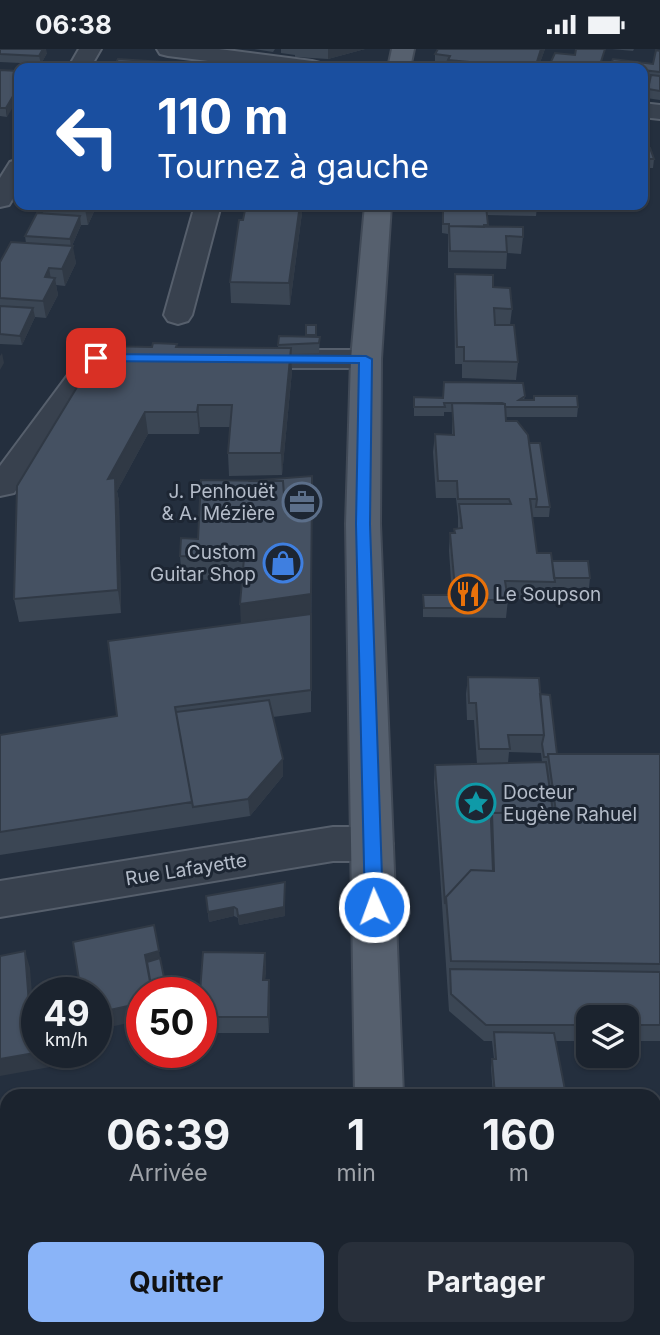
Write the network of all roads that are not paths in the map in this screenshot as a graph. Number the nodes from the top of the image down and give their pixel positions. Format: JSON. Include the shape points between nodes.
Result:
{"nodes":[{"id":1,"x":168,"y":49,"type":"edge"},
{"id":2,"x":274,"y":63,"type":"edge"},
{"id":3,"x":14,"y":175,"type":"edge"},
{"id":4,"x":0,"y":199,"type":"edge"},
{"id":5,"x":207,"y":210,"type":"edge"},
{"id":6,"x":378,"y":210,"type":"edge"},
{"id":7,"x":178,"y":316,"type":"dead end"},
{"id":8,"x":164,"y":358,"type":"edge"},
{"id":9,"x":204,"y":358,"type":"edge"},
{"id":10,"x":366,"y":359,"type":"junction"},
{"id":11,"x":2,"y":486,"type":"dead end"},
{"id":12,"x":372,"y":844,"type":"junction"},
{"id":13,"x":0,"y":899,"type":"edge"},
{"id":14,"x":379,"y":1089,"type":"edge"}],
"edges":[{"from":1,"to":2,"type":"street"},
{"from":3,"to":4,"type":"street"},
{"from":5,"to":7,"type":"street"},
{"from":6,"to":10,"type":"main road"},
{"from":8,"to":11,"type":"street","via":[[96,358]]},
{"from":9,"to":10,"type":"street"},
{"from":10,"to":12,"type":"main road","via":[[363,524]]},
{"from":12,"to":13,"type":"street","name":"Rue Lafayette","via":[[334,844]]},
{"from":12,"to":14,"type":"main road"}]}
